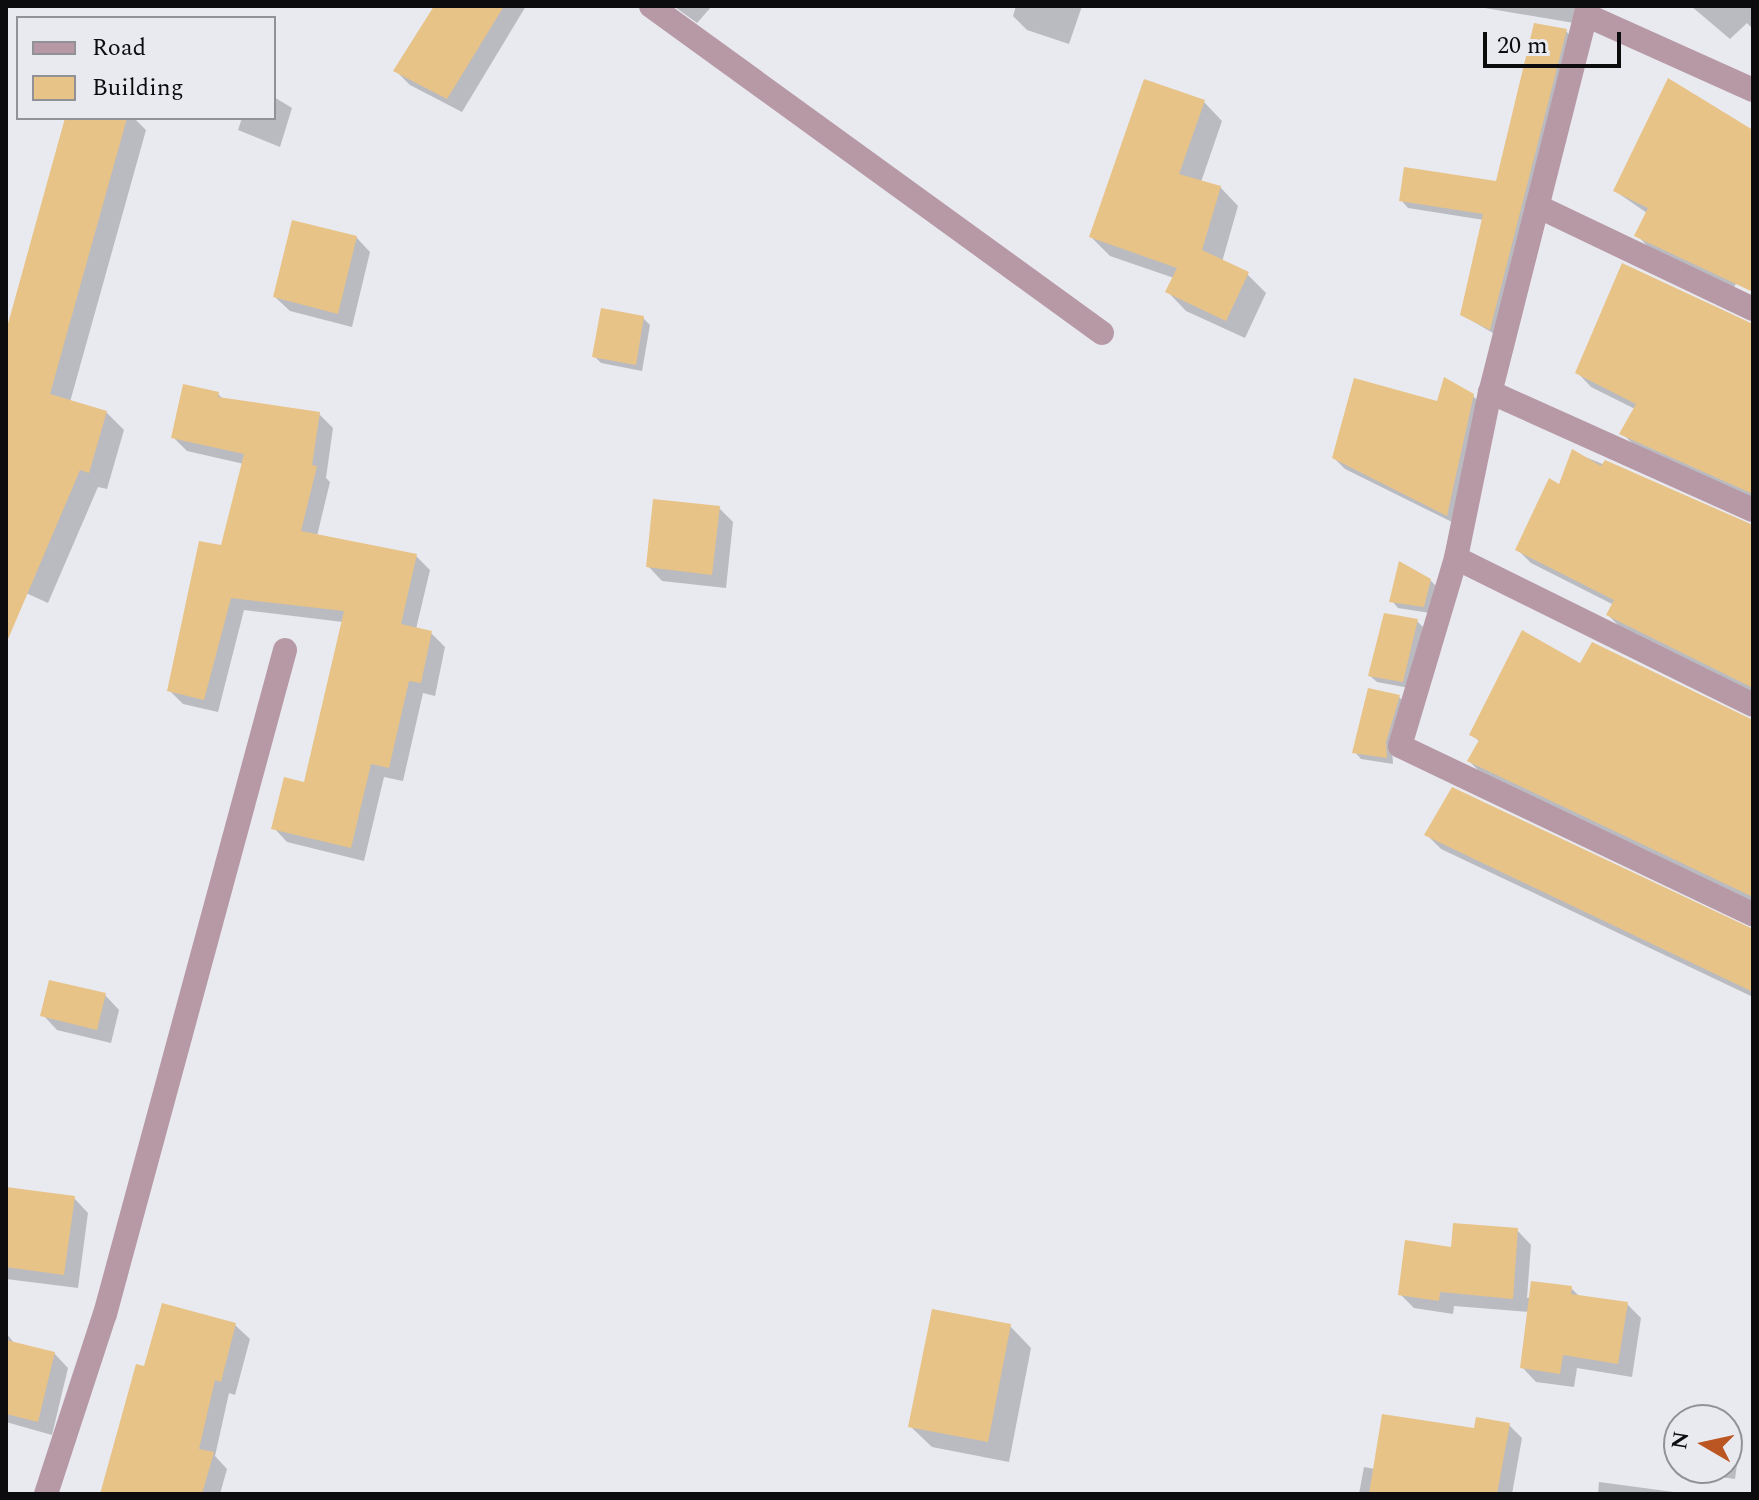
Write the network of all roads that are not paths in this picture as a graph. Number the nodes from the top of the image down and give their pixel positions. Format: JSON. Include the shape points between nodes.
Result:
{"nodes":[{"id":1,"x":651,"y":6,"type":"edge"},
{"id":2,"x":1587,"y":11,"type":"edge"},
{"id":3,"x":1753,"y":90,"type":"edge"},
{"id":4,"x":1537,"y":206,"type":"junction"},
{"id":5,"x":1753,"y":309,"type":"edge"},
{"id":6,"x":1102,"y":333,"type":"dead end"},
{"id":7,"x":1490,"y":392,"type":"junction"},
{"id":8,"x":1753,"y":510,"type":"edge"},
{"id":9,"x":1456,"y":558,"type":"junction"},
{"id":10,"x":285,"y":650,"type":"dead end"},
{"id":11,"x":1753,"y":705,"type":"edge"},
{"id":12,"x":1753,"y":914,"type":"edge"},
{"id":13,"x":46,"y":1494,"type":"edge"}],
"edges":[{"from":1,"to":6,"type":"street"},
{"from":2,"to":3,"type":"street"},
{"from":2,"to":4,"type":"street"},
{"from":4,"to":5,"type":"street"},
{"from":4,"to":7,"type":"street"},
{"from":7,"to":8,"type":"street"},
{"from":7,"to":9,"type":"street"},
{"from":9,"to":11,"type":"street"},
{"from":9,"to":12,"type":"street","via":[[1400,746]]},
{"from":10,"to":13,"type":"street","via":[[105,1314]]}]}
